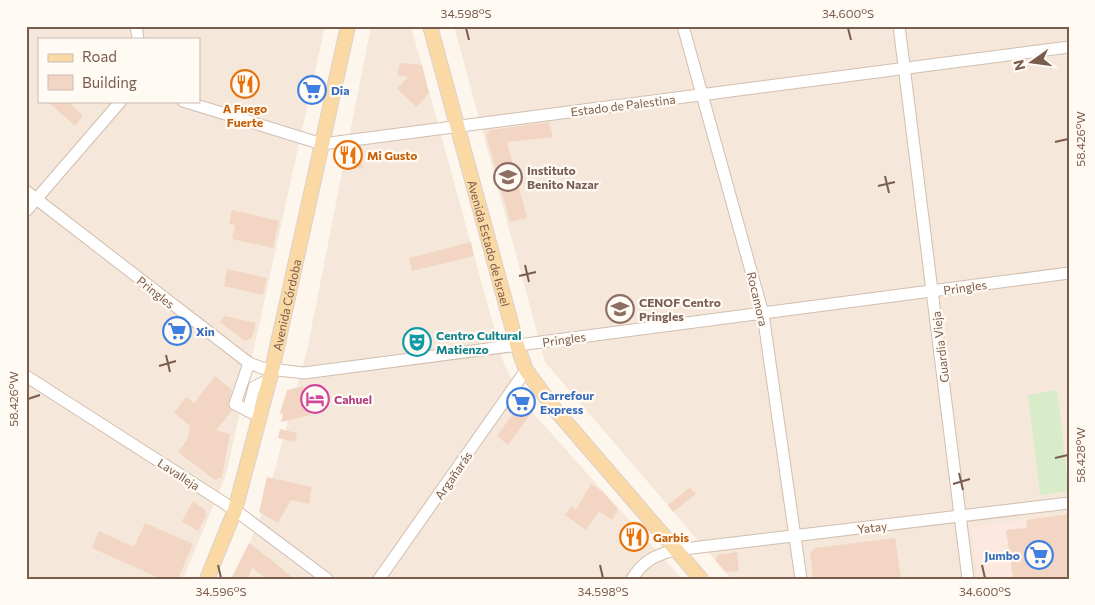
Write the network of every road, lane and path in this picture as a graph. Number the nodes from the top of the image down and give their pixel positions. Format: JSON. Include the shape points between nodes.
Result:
{"nodes":[{"id":1,"x":348,"y":26,"type":"edge"},
{"id":2,"x":430,"y":26,"type":"edge"},
{"id":3,"x":683,"y":26,"type":"edge"},
{"id":4,"x":899,"y":26,"type":"edge"},
{"id":5,"x":1069,"y":47,"type":"edge"},
{"id":6,"x":904,"y":69,"type":"junction"},
{"id":7,"x":702,"y":94,"type":"junction"},
{"id":8,"x":120,"y":102,"type":"edge"},
{"id":9,"x":186,"y":102,"type":"edge"},
{"id":10,"x":459,"y":127,"type":"junction"},
{"id":11,"x":322,"y":144,"type":"junction"},
{"id":12,"x":26,"y":191,"type":"edge"},
{"id":13,"x":36,"y":199,"type":"junction"},
{"id":14,"x":26,"y":211,"type":"edge"},
{"id":15,"x":1069,"y":273,"type":"edge"},
{"id":16,"x":933,"y":292,"type":"junction"},
{"id":17,"x":763,"y":314,"type":"junction"},
{"id":18,"x":517,"y":345,"type":"junction"},
{"id":19,"x":249,"y":363,"type":"junction"},
{"id":20,"x":526,"y":370,"type":"junction"},
{"id":21,"x":271,"y":374,"type":"junction"},
{"id":22,"x":26,"y":376,"type":"edge"},
{"id":23,"x":254,"y":414,"type":"junction"},
{"id":24,"x":1069,"y":503,"type":"edge"},
{"id":25,"x":235,"y":510,"type":"junction"},
{"id":26,"x":960,"y":516,"type":"junction"},
{"id":27,"x":795,"y":536,"type":"junction"},
{"id":28,"x":676,"y":550,"type":"junction"},
{"id":29,"x":207,"y":579,"type":"edge"},
{"id":30,"x":327,"y":579,"type":"edge"},
{"id":31,"x":379,"y":579,"type":"edge"},
{"id":32,"x":632,"y":579,"type":"edge"},
{"id":33,"x":701,"y":579,"type":"edge"},
{"id":34,"x":801,"y":579,"type":"edge"},
{"id":35,"x":968,"y":579,"type":"edge"}],
"edges":[{"from":1,"to":11,"type":"main road","name":"Avenida Córdoba"},
{"from":2,"to":10,"type":"main road","name":"Avenida Estado de Israel"},
{"from":3,"to":7,"type":"street","name":"Rocamora"},
{"from":4,"to":6,"type":"street","name":"Guardia Vieja"},
{"from":5,"to":6,"type":"street","name":"Estado de Palestina"},
{"from":6,"to":7,"type":"street","name":"Estado de Palestina"},
{"from":6,"to":16,"type":"street","name":"Guardia Vieja"},
{"from":7,"to":10,"type":"street","name":"Estado de Palestina"},
{"from":7,"to":17,"type":"street","name":"Rocamora"},
{"from":8,"to":13,"type":"street"},
{"from":9,"to":11,"type":"street","name":"Estado de Palestina"},
{"from":10,"to":11,"type":"street","name":"Estado de Palestina"},
{"from":10,"to":18,"type":"main road","name":"Avenida Estado de Israel"},
{"from":11,"to":21,"type":"main road","name":"Avenida Córdoba"},
{"from":12,"to":13,"type":"street","name":"Pringles"},
{"from":13,"to":14,"type":"street"},
{"from":13,"to":19,"type":"street","name":"Pringles"},
{"from":15,"to":16,"type":"street","name":"Pringles"},
{"from":16,"to":17,"type":"street","name":"Pringles"},
{"from":16,"to":26,"type":"street","name":"Guardia Vieja"},
{"from":17,"to":18,"type":"street","name":"Pringles"},
{"from":17,"to":27,"type":"street","name":"Rocamora"},
{"from":18,"to":20,"type":"main road","name":"Avenida Estado de Israel"},
{"from":18,"to":21,"type":"street","name":"Pringles"},
{"from":19,"to":21,"type":"street","name":"Pringles"},
{"from":19,"to":23,"type":"street","via":[[235,404]]},
{"from":20,"to":28,"type":"main road","name":"Avenida Estado de Israel","via":[[553,407]]},
{"from":20,"to":31,"type":"street","name":"Argañarás"},
{"from":21,"to":23,"type":"main road","name":"Avenida Córdoba"},
{"from":22,"to":25,"type":"street","name":"Lavalleja"},
{"from":23,"to":25,"type":"main road","name":"Avenida Córdoba"},
{"from":24,"to":26,"type":"street","name":"Yatay"},
{"from":25,"to":29,"type":"main road","name":"Avenida Córdoba"},
{"from":25,"to":30,"type":"street","name":"Lavalleja"},
{"from":26,"to":27,"type":"street","name":"Yatay"},
{"from":26,"to":35,"type":"street","name":"Guardia Vieja"},
{"from":27,"to":28,"type":"street","name":"Yatay"},
{"from":27,"to":34,"type":"street","name":"Rocamora"},
{"from":28,"to":32,"type":"street","name":"Yatay","via":[[655,555]]},
{"from":28,"to":33,"type":"main road","name":"Avenida Estado de Israel"}]}
